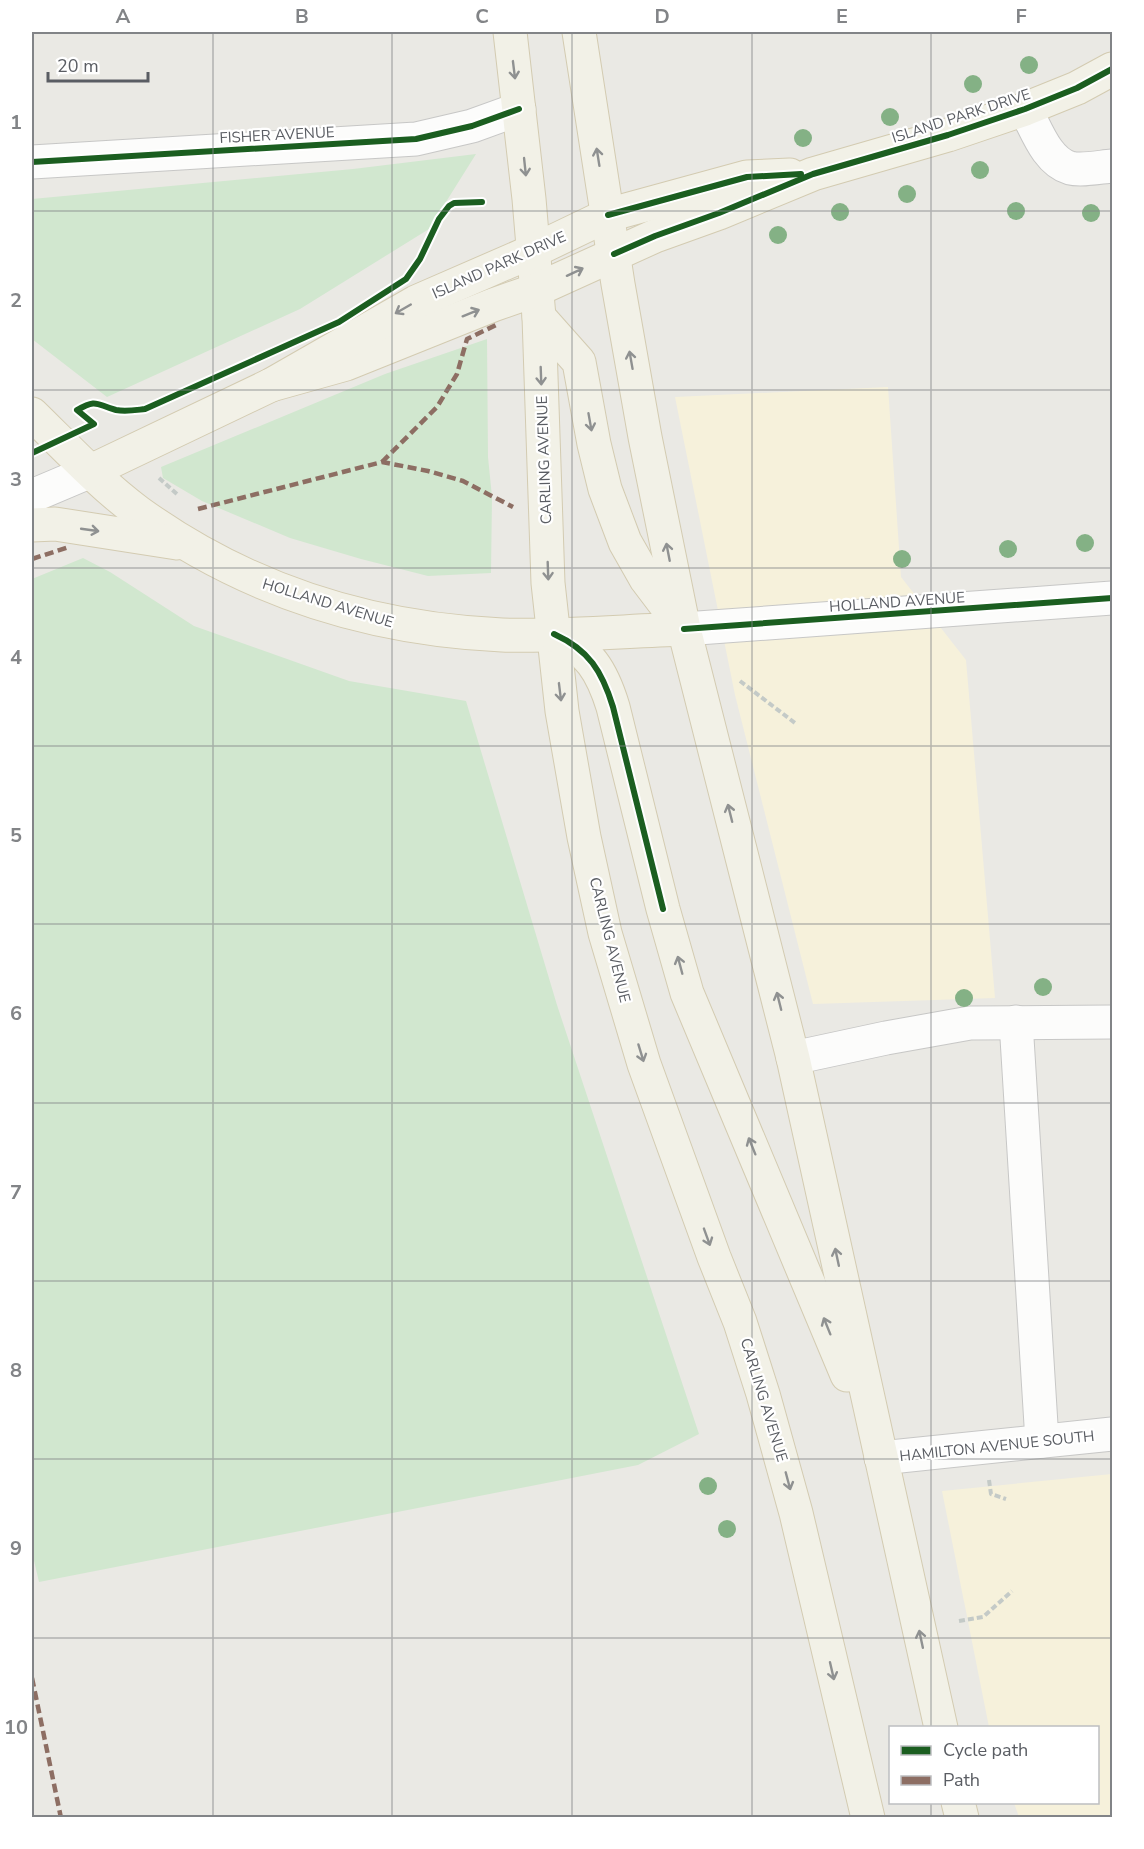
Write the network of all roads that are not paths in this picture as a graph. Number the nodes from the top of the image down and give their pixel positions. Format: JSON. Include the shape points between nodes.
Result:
{"nodes":[{"id":1,"x":510,"y":32,"type":"edge"},
{"id":2,"x":579,"y":32,"type":"edge"},
{"id":3,"x":1113,"y":69,"type":"edge"},
{"id":4,"x":519,"y":109,"type":"junction"},
{"id":5,"x":1025,"y":109,"type":"junction"},
{"id":6,"x":32,"y":162,"type":"edge"},
{"id":7,"x":1113,"y":166,"type":"edge"},
{"id":8,"x":813,"y":174,"type":"junction"},
{"id":9,"x":608,"y":215,"type":"junction"},
{"id":10,"x":533,"y":251,"type":"junction"},
{"id":11,"x":614,"y":254,"type":"junction"},
{"id":12,"x":537,"y":304,"type":"junction"},
{"id":13,"x":271,"y":385,"type":"junction"},
{"id":14,"x":32,"y":414,"type":"edge"},
{"id":15,"x":91,"y":471,"type":"junction"},
{"id":16,"x":32,"y":496,"type":"edge"},
{"id":17,"x":32,"y":525,"type":"edge"},
{"id":18,"x":188,"y":545,"type":"junction"},
{"id":19,"x":1113,"y":598,"type":"edge"},
{"id":20,"x":684,"y":630,"type":"junction"},
{"id":21,"x":554,"y":634,"type":"junction"},
{"id":22,"x":1009,"y":1022,"type":"junction"},
{"id":23,"x":1113,"y":1022,"type":"edge"},
{"id":24,"x":793,"y":1058,"type":"junction"},
{"id":25,"x":1112,"y":1436,"type":"edge"},
{"id":26,"x":1042,"y":1441,"type":"junction"},
{"id":27,"x":881,"y":1458,"type":"junction"},
{"id":28,"x":940,"y":1726,"type":"edge"},
{"id":29,"x":868,"y":1818,"type":"edge"}],
"edges":[{"from":1,"to":4,"type":"main road","name":"CARLING AVENUE","one_way":true},
{"from":9,"to":2,"type":"main road","one_way":true},
{"from":3,"to":5,"type":"main road","name":"ISLAND PARK DRIVE"},
{"from":4,"to":6,"type":"street","name":"FISHER AVENUE","via":[[472,126],[416,139]]},
{"from":4,"to":10,"type":"main road","name":"CARLING AVENUE","one_way":true},
{"from":5,"to":7,"type":"street","via":[[1049,153],[1069,168]]},
{"from":5,"to":8,"type":"main road","name":"ISLAND PARK DRIVE"},
{"from":8,"to":9,"type":"main road","name":"ISLAND PARK DRIVE","via":[[747,177]]},
{"from":8,"to":11,"type":"main road","name":"ISLAND PARK DRIVE"},
{"from":9,"to":10,"type":"main road","name":"ISLAND PARK DRIVE"},
{"from":9,"to":11,"type":"main road"},
{"from":10,"to":12,"type":"main road","name":"CARLING AVENUE"},
{"from":10,"to":13,"type":"main road","name":"ISLAND PARK DRIVE","one_way":true,"via":[[416,302]]},
{"from":12,"to":11,"type":"main road","name":"ISLAND PARK DRIVE","one_way":true},
{"from":20,"to":11,"type":"main road","one_way":true,"via":[[645,437]]},
{"from":13,"to":12,"type":"main road","name":"ISLAND PARK DRIVE","one_way":true,"via":[[346,364],[493,305]]},
{"from":12,"to":20,"type":"main road","one_way":true,"via":[[579,362],[605,489],[624,542]]},
{"from":12,"to":21,"type":"main road","name":"CARLING AVENUE","one_way":true,"via":[[548,582]]},
{"from":13,"to":15,"type":"main road","name":"ISLAND PARK DRIVE"},
{"from":14,"to":15,"type":"main road","name":"HOLLAND AVENUE"},
{"from":15,"to":16,"type":"street"},
{"from":15,"to":18,"type":"main road","name":"HOLLAND AVENUE","via":[[137,511]]},
{"from":17,"to":18,"type":"main road","one_way":true,"via":[[55,524]]},
{"from":18,"to":21,"type":"main road","name":"HOLLAND AVENUE","via":[[255,581],[363,615],[448,631]]},
{"from":19,"to":20,"type":"street","name":"HOLLAND AVENUE"},
{"from":20,"to":21,"type":"main road","name":"HOLLAND AVENUE"},
{"from":24,"to":20,"type":"main road","one_way":true},
{"from":27,"to":21,"type":"main road","one_way":true,"via":[[687,993],[605,682],[586,653]]},
{"from":21,"to":29,"type":"main road","name":"CARLING AVENUE","one_way":true,"via":[[572,771],[605,933],[644,1064],[763,1394],[796,1513]]},
{"from":22,"to":23,"type":"street"},
{"from":22,"to":24,"type":"street","via":[[970,1023]]},
{"from":22,"to":26,"type":"street"},
{"from":27,"to":24,"type":"main road","one_way":true},
{"from":25,"to":26,"type":"street","name":"HAMILTON AVENUE SOUTH"},
{"from":26,"to":27,"type":"street","name":"HAMILTON AVENUE SOUTH"},
{"from":28,"to":27,"type":"main road","one_way":true}]}
